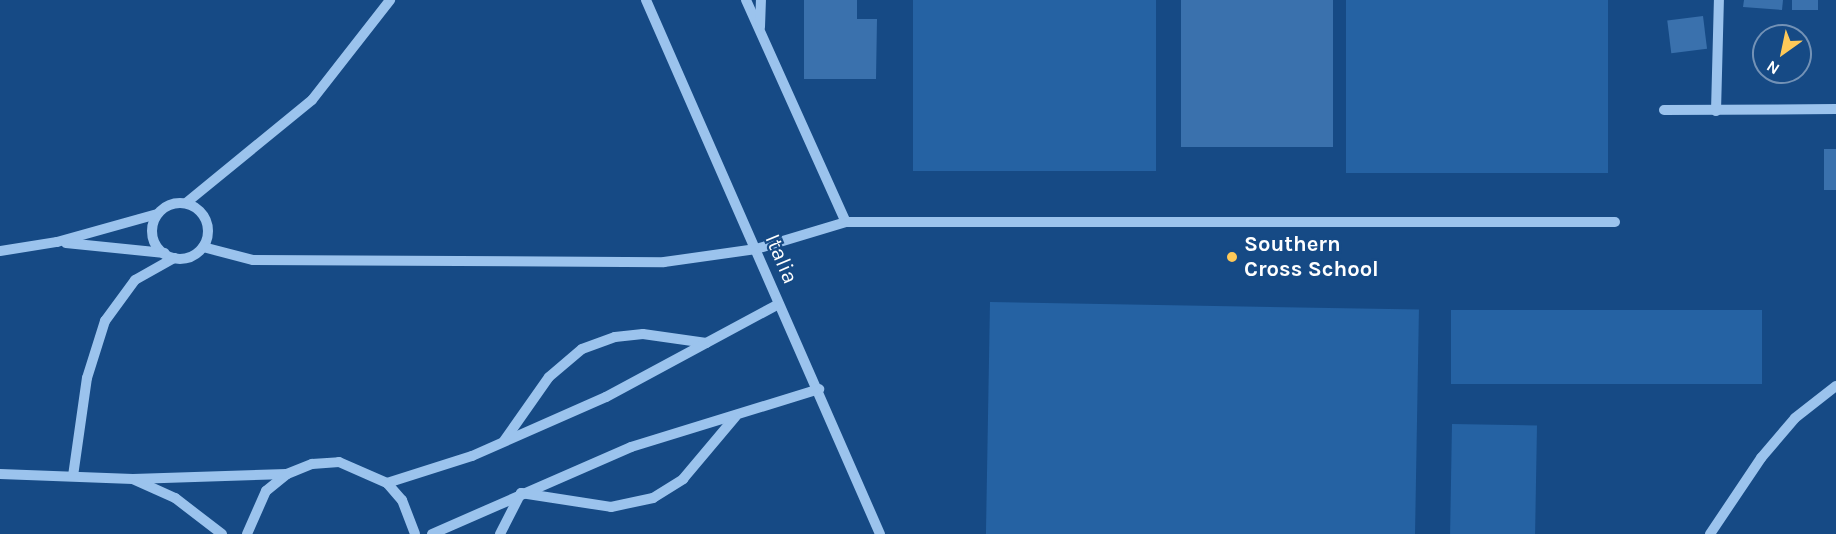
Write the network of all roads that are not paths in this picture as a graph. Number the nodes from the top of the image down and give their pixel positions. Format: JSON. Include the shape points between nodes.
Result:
{"nodes":[{"id":1,"x":390,"y":0,"type":"edge"},
{"id":2,"x":646,"y":0,"type":"edge"},
{"id":3,"x":746,"y":0,"type":"edge"},
{"id":4,"x":761,"y":0,"type":"edge"},
{"id":5,"x":1719,"y":0,"type":"edge"},
{"id":6,"x":759,"y":30,"type":"junction"},
{"id":7,"x":1836,"y":109,"type":"edge"},
{"id":8,"x":1664,"y":110,"type":"dead end"},
{"id":9,"x":1716,"y":111,"type":"junction"},
{"id":10,"x":186,"y":203,"type":"junction"},
{"id":11,"x":157,"y":214,"type":"junction"},
{"id":12,"x":846,"y":222,"type":"junction"},
{"id":13,"x":1615,"y":222,"type":"dead end"},
{"id":14,"x":57,"y":242,"type":"junction"},
{"id":15,"x":203,"y":247,"type":"junction"},
{"id":16,"x":756,"y":249,"type":"junction"},
{"id":17,"x":0,"y":251,"type":"edge"},
{"id":18,"x":169,"y":256,"type":"junction"},
{"id":19,"x":779,"y":304,"type":"junction"},
{"id":20,"x":706,"y":343,"type":"junction"},
{"id":21,"x":1836,"y":386,"type":"edge"},
{"id":22,"x":819,"y":389,"type":"junction"},
{"id":23,"x":736,"y":415,"type":"junction"},
{"id":24,"x":503,"y":442,"type":"junction"},
{"id":25,"x":0,"y":474,"type":"edge"},
{"id":26,"x":288,"y":474,"type":"junction"},
{"id":27,"x":73,"y":476,"type":"junction"},
{"id":28,"x":133,"y":479,"type":"junction"},
{"id":29,"x":387,"y":483,"type":"junction"},
{"id":30,"x":521,"y":493,"type":"junction"},
{"id":31,"x":222,"y":534,"type":"edge"},
{"id":32,"x":247,"y":534,"type":"edge"},
{"id":33,"x":415,"y":534,"type":"edge"},
{"id":34,"x":432,"y":534,"type":"edge"},
{"id":35,"x":500,"y":534,"type":"edge"},
{"id":36,"x":880,"y":534,"type":"edge"},
{"id":37,"x":1710,"y":534,"type":"edge"}],
"edges":[{"from":1,"to":10,"type":"street","via":[[312,100]]},
{"from":2,"to":16,"type":"street","name":"Italia"},
{"from":3,"to":6,"type":"street"},
{"from":4,"to":6,"type":"street"},
{"from":5,"to":9,"type":"street"},
{"from":6,"to":12,"type":"street"},
{"from":7,"to":9,"type":"street"},
{"from":8,"to":9,"type":"street"},
{"from":10,"to":11,"type":"street","via":[[170,204]]},
{"from":10,"to":15,"type":"street","via":[[207,221]]},
{"from":11,"to":14,"type":"street"},
{"from":11,"to":18,"type":"street","via":[[153,240]]},
{"from":12,"to":13,"type":"street"},
{"from":12,"to":16,"type":"street"},
{"from":14,"to":17,"type":"street"},
{"from":14,"to":18,"type":"street"},
{"from":15,"to":16,"type":"street","via":[[253,260],[652,262]]},
{"from":15,"to":18,"type":"street","via":[[190,257]]},
{"from":16,"to":19,"type":"street","name":"Italia"},
{"from":18,"to":27,"type":"street","via":[[135,280],[105,321],[87,378]]},
{"from":19,"to":20,"type":"street"},
{"from":19,"to":22,"type":"street","name":"Italia"},
{"from":20,"to":24,"type":"street","via":[[606,397]]},
{"from":20,"to":24,"type":"street","via":[[643,334],[615,337],[582,349],[549,377]]},
{"from":21,"to":37,"type":"street","via":[[1796,418],[1761,458]]},
{"from":22,"to":23,"type":"street"},
{"from":22,"to":36,"type":"street","name":"Italia"},
{"from":23,"to":30,"type":"street","via":[[631,447]]},
{"from":23,"to":30,"type":"street","via":[[683,479],[653,498],[611,507]]},
{"from":24,"to":29,"type":"street"},
{"from":25,"to":27,"type":"street"},
{"from":26,"to":28,"type":"street"},
{"from":26,"to":29,"type":"street","via":[[312,464],[339,462],[365,469]]},
{"from":26,"to":32,"type":"street","via":[[266,491]]},
{"from":27,"to":28,"type":"street"},
{"from":28,"to":31,"type":"street","via":[[175,498]]},
{"from":29,"to":33,"type":"street","via":[[402,500]]},
{"from":30,"to":34,"type":"street"},
{"from":30,"to":35,"type":"street"}]}
